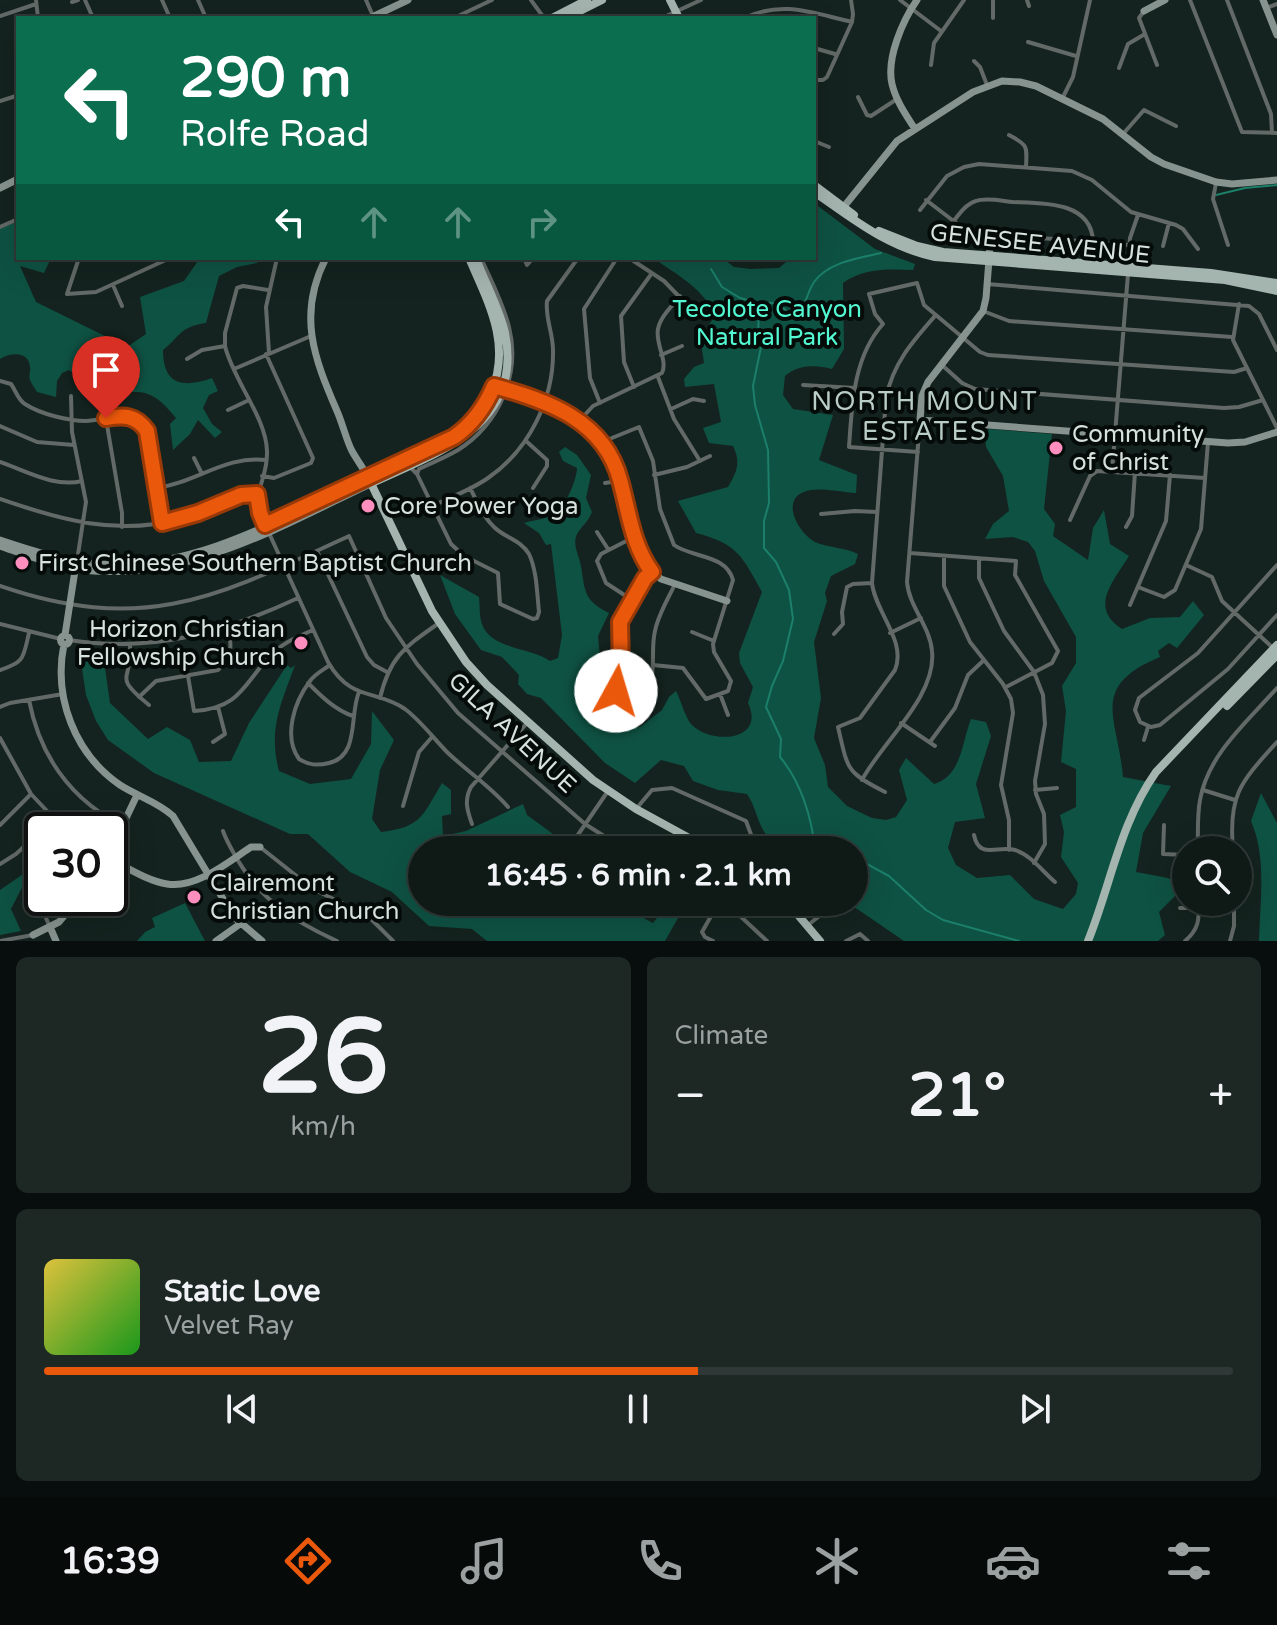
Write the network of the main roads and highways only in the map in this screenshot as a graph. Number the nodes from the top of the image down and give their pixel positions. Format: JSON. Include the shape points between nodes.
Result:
{"nodes":[{"id":1,"x":587,"y":0,"type":"edge"},
{"id":2,"x":602,"y":0,"type":"edge"},
{"id":3,"x":673,"y":0,"type":"edge"},
{"id":4,"x":680,"y":14,"type":"edge"},
{"id":5,"x":556,"y":16,"type":"edge"},
{"id":6,"x":570,"y":16,"type":"edge"},
{"id":7,"x":816,"y":187,"type":"edge"},
{"id":8,"x":816,"y":193,"type":"edge"},
{"id":9,"x":842,"y":209,"type":"junction"},
{"id":10,"x":470,"y":260,"type":"edge"},
{"id":11,"x":479,"y":260,"type":"edge"},
{"id":12,"x":1128,"y":270,"type":"junction"},
{"id":13,"x":1277,"y":283,"type":"edge"},
{"id":14,"x":1277,"y":291,"type":"edge"},
{"id":15,"x":501,"y":388,"type":"junction"},
{"id":16,"x":369,"y":481,"type":"junction"},
{"id":17,"x":1276,"y":649,"type":"edge"},
{"id":18,"x":678,"y":836,"type":"edge"},
{"id":19,"x":800,"y":916,"type":"edge"},
{"id":20,"x":820,"y":941,"type":"edge"},
{"id":21,"x":1090,"y":941,"type":"edge"}],
"edges":[{"from":1,"to":5,"type":"main road"},
{"from":2,"to":6,"type":"main road"},
{"from":3,"to":4,"type":"main road"},
{"from":7,"to":9,"type":"main road","name":"GENESEE AVENUE"},
{"from":8,"to":9,"type":"main road","name":"GENESEE AVENUE"},
{"from":9,"to":12,"type":"main road","name":"GENESEE AVENUE","via":[[877,235],[919,254]]},
{"from":10,"to":15,"type":"main road","via":[[499,337]]},
{"from":11,"to":15,"type":"main road","via":[[505,332]]},
{"from":12,"to":13,"type":"main road","name":"GENESEE AVENUE","via":[[1227,274]]},
{"from":12,"to":14,"type":"main road","name":"GENESEE AVENUE","via":[[1243,282]]},
{"from":15,"to":16,"type":"main road","via":[[462,431]]},
{"from":15,"to":16,"type":"main road","via":[[467,437]]},
{"from":16,"to":18,"type":"main road","via":[[417,584],[466,662],[527,723],[608,790]]},
{"from":17,"to":21,"type":"main road","via":[[1268,665],[1178,755],[1146,795]]},
{"from":17,"to":21,"type":"main road","via":[[1146,786],[1127,823]]},
{"from":19,"to":20,"type":"main road"}]}
